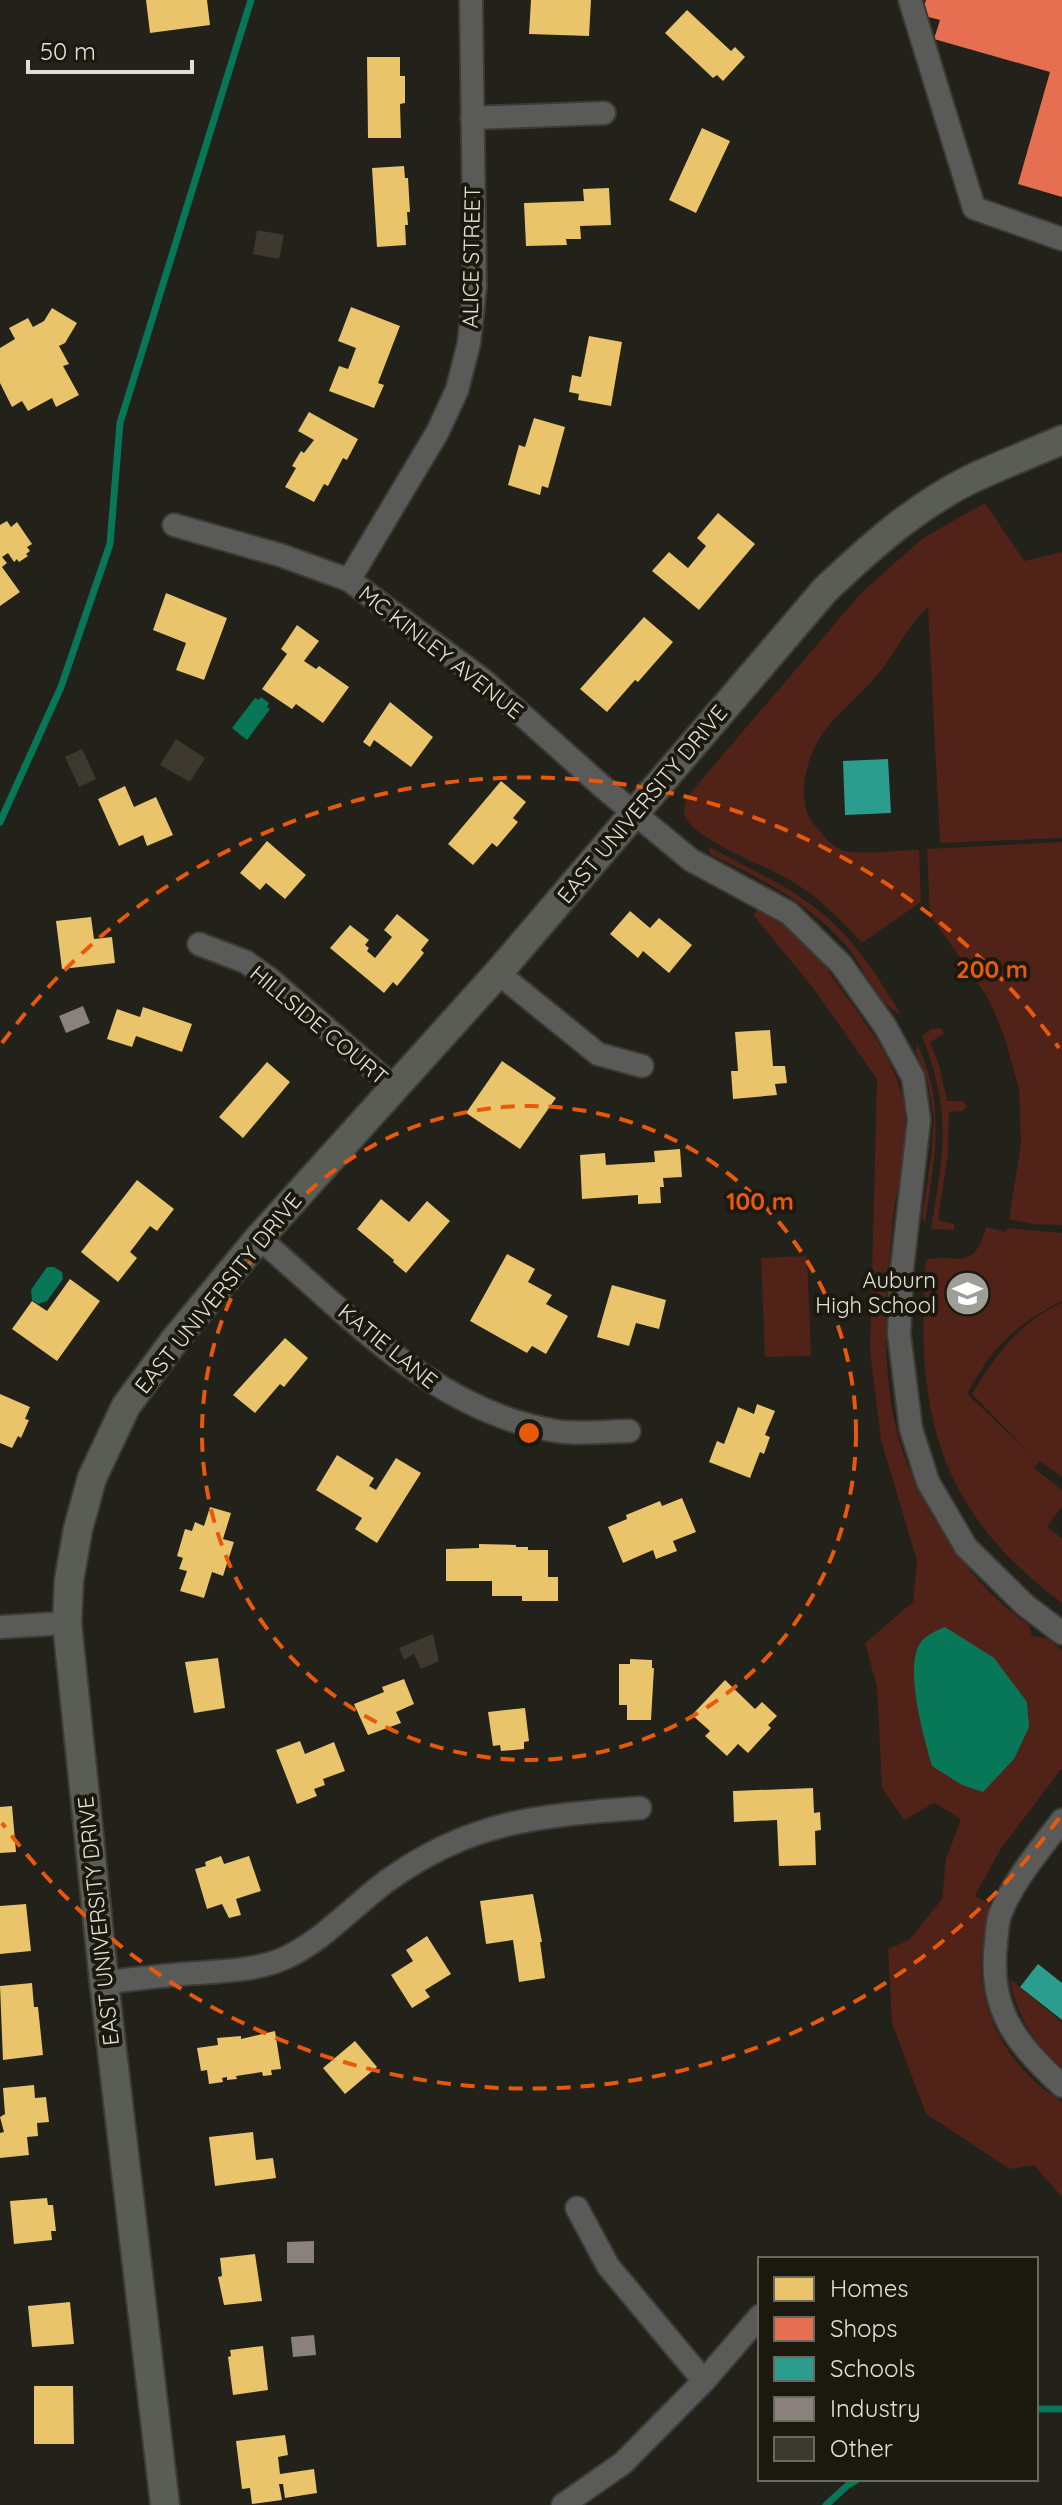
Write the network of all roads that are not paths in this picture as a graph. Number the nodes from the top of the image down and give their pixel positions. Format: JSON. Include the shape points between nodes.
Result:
{"nodes":[{"id":1,"x":471,"y":0,"type":"edge"},
{"id":2,"x":910,"y":0,"type":"edge"},
{"id":3,"x":604,"y":113,"type":"dead end"},
{"id":4,"x":472,"y":118,"type":"junction"},
{"id":5,"x":1062,"y":239,"type":"edge"},
{"id":6,"x":1062,"y":440,"type":"edge"},
{"id":7,"x":174,"y":525,"type":"dead end"},
{"id":8,"x":349,"y":580,"type":"junction"},
{"id":9,"x":634,"y":812,"type":"junction"},
{"id":10,"x":199,"y":944,"type":"dead end"},
{"id":11,"x":498,"y":973,"type":"junction"},
{"id":12,"x":642,"y":1066,"type":"dead end"},
{"id":13,"x":395,"y":1088,"type":"junction"},
{"id":14,"x":259,"y":1238,"type":"junction"},
{"id":15,"x":629,"y":1431,"type":"dead end"},
{"id":16,"x":67,"y":1623,"type":"junction"},
{"id":17,"x":0,"y":1627,"type":"edge"},
{"id":18,"x":1062,"y":1633,"type":"edge"},
{"id":19,"x":640,"y":1808,"type":"dead end"},
{"id":20,"x":1062,"y":1820,"type":"edge"},
{"id":21,"x":104,"y":1982,"type":"junction"},
{"id":22,"x":1062,"y":2086,"type":"edge"},
{"id":23,"x":577,"y":2208,"type":"dead end"},
{"id":24,"x":758,"y":2318,"type":"edge"},
{"id":25,"x":704,"y":2381,"type":"junction"},
{"id":26,"x":165,"y":2505,"type":"edge"},
{"id":27,"x":563,"y":2505,"type":"edge"}],
"edges":[{"from":1,"to":4,"type":"street","name":"ALICE STREET"},
{"from":2,"to":5,"type":"street","via":[[974,208]]},
{"from":3,"to":4,"type":"street"},
{"from":4,"to":8,"type":"street","name":"ALICE STREET","via":[[475,287],[457,390]]},
{"from":6,"to":9,"type":"main road","name":"EAST UNIVERSITY DRIVE","via":[[970,480],[903,521],[863,554],[825,590]]},
{"from":7,"to":8,"type":"street","name":"MC KINLEY AVENUE"},
{"from":8,"to":9,"type":"street","name":"MC KINLEY AVENUE","via":[[483,680]]},
{"from":9,"to":11,"type":"main road","name":"EAST UNIVERSITY DRIVE"},
{"from":9,"to":18,"type":"street","name":"MC KINLEY AVENUE","via":[[691,860],[789,913],[841,964],[913,1077],[919,1120],[899,1334],[911,1429],[928,1482],[966,1547]]},
{"from":10,"to":13,"type":"street","name":"HILLSIDE COURT","via":[[246,962],[271,980]]},
{"from":11,"to":12,"type":"street","via":[[598,1054]]},
{"from":11,"to":13,"type":"main road","name":"EAST UNIVERSITY DRIVE"},
{"from":13,"to":14,"type":"main road","name":"EAST UNIVERSITY DRIVE"},
{"from":14,"to":15,"type":"street","name":"KATIE LANE","via":[[444,1390],[490,1413],[557,1431]]},
{"from":14,"to":16,"type":"main road","name":"EAST UNIVERSITY DRIVE","via":[[126,1406],[92,1478],[78,1529]]},
{"from":16,"to":17,"type":"street"},
{"from":16,"to":21,"type":"main road","name":"EAST UNIVERSITY DRIVE"},
{"from":19,"to":21,"type":"street","via":[[556,1815],[477,1832],[428,1853],[307,1946],[282,1959],[236,1970]]},
{"from":20,"to":22,"type":"street","via":[[1000,1915],[995,1955],[997,1998],[1011,2030]]},
{"from":21,"to":26,"type":"main road","name":"EAST UNIVERSITY DRIVE"},
{"from":23,"to":25,"type":"street","via":[[608,2266]]},
{"from":24,"to":25,"type":"street"},
{"from":25,"to":27,"type":"street","via":[[623,2463]]}]}
